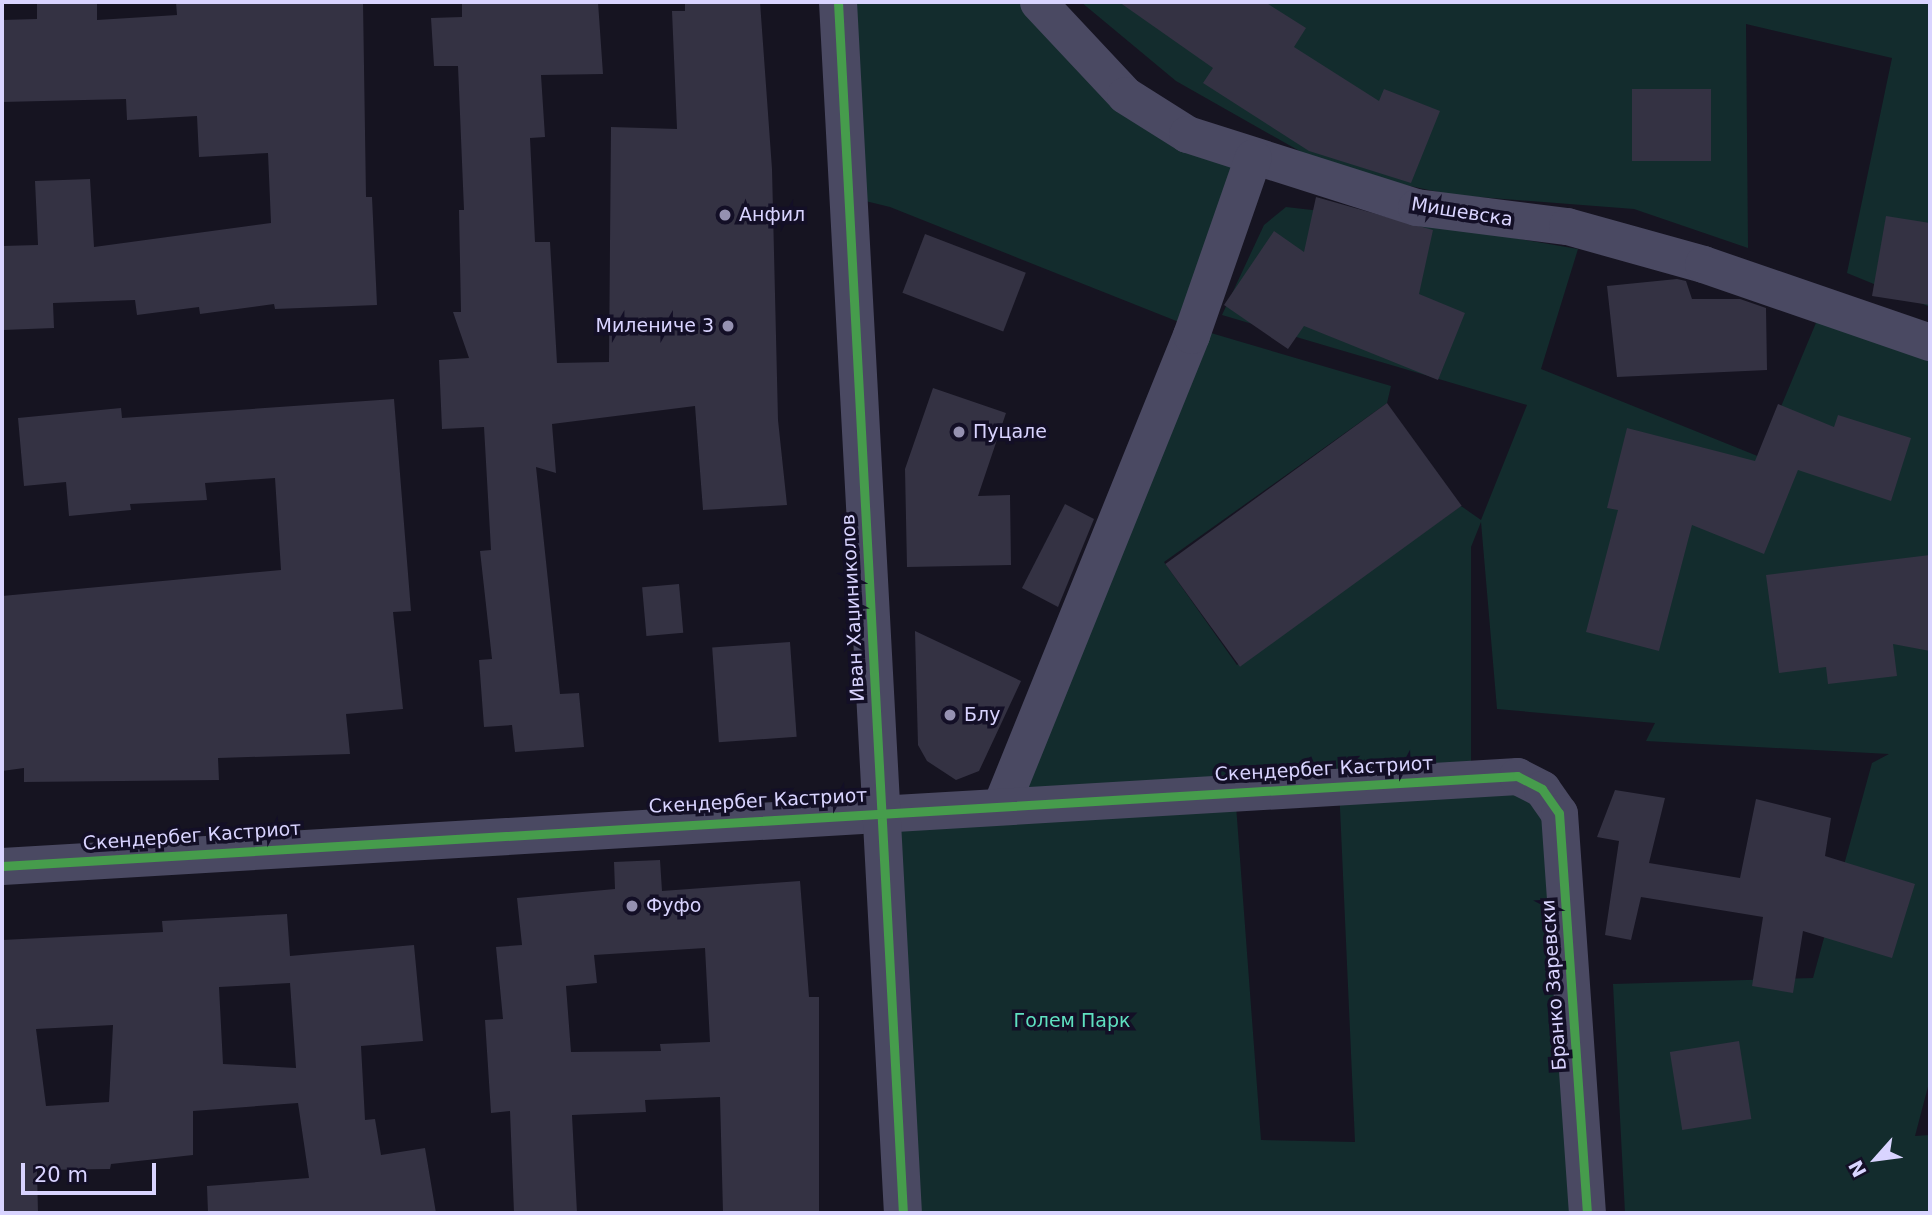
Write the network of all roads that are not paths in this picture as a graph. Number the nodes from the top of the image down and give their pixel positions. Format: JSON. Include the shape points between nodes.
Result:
{"nodes":[{"id":1,"x":838,"y":2,"type":"edge"},
{"id":2,"x":1038,"y":2,"type":"edge"},
{"id":3,"x":1253,"y":157,"type":"junction"},
{"id":4,"x":1930,"y":342,"type":"edge"},
{"id":5,"x":1517,"y":776,"type":"joint"},
{"id":6,"x":1001,"y":805,"type":"junction"},
{"id":7,"x":881,"y":811,"type":"junction"},
{"id":8,"x":2,"y":866,"type":"edge"},
{"id":9,"x":903,"y":1213,"type":"edge"},
{"id":10,"x":1587,"y":1213,"type":"edge"}],
"edges":[{"from":1,"to":7,"type":"street","name":"Иван Хаџиниколов"},
{"from":2,"to":3,"type":"street","name":"Мишевска","via":[[1125,95],[1187,134]]},
{"from":3,"to":4,"type":"street","name":"Мишевска","via":[[1416,207],[1567,226],[1703,264]]},
{"from":3,"to":6,"type":"street","via":[[1191,335]]},
{"from":5,"to":6,"type":"street","name":"Скендербег Кастриот"},
{"from":5,"to":10,"type":"street","name":"Бранко Заревски","via":[[1542,789],[1559,813]]},
{"from":6,"to":7,"type":"street","name":"Скендербег Кастриот"},
{"from":7,"to":8,"type":"street","name":"Скендербег Кастриот"},
{"from":7,"to":9,"type":"street","name":"Иван Хаџиниколов"}]}
